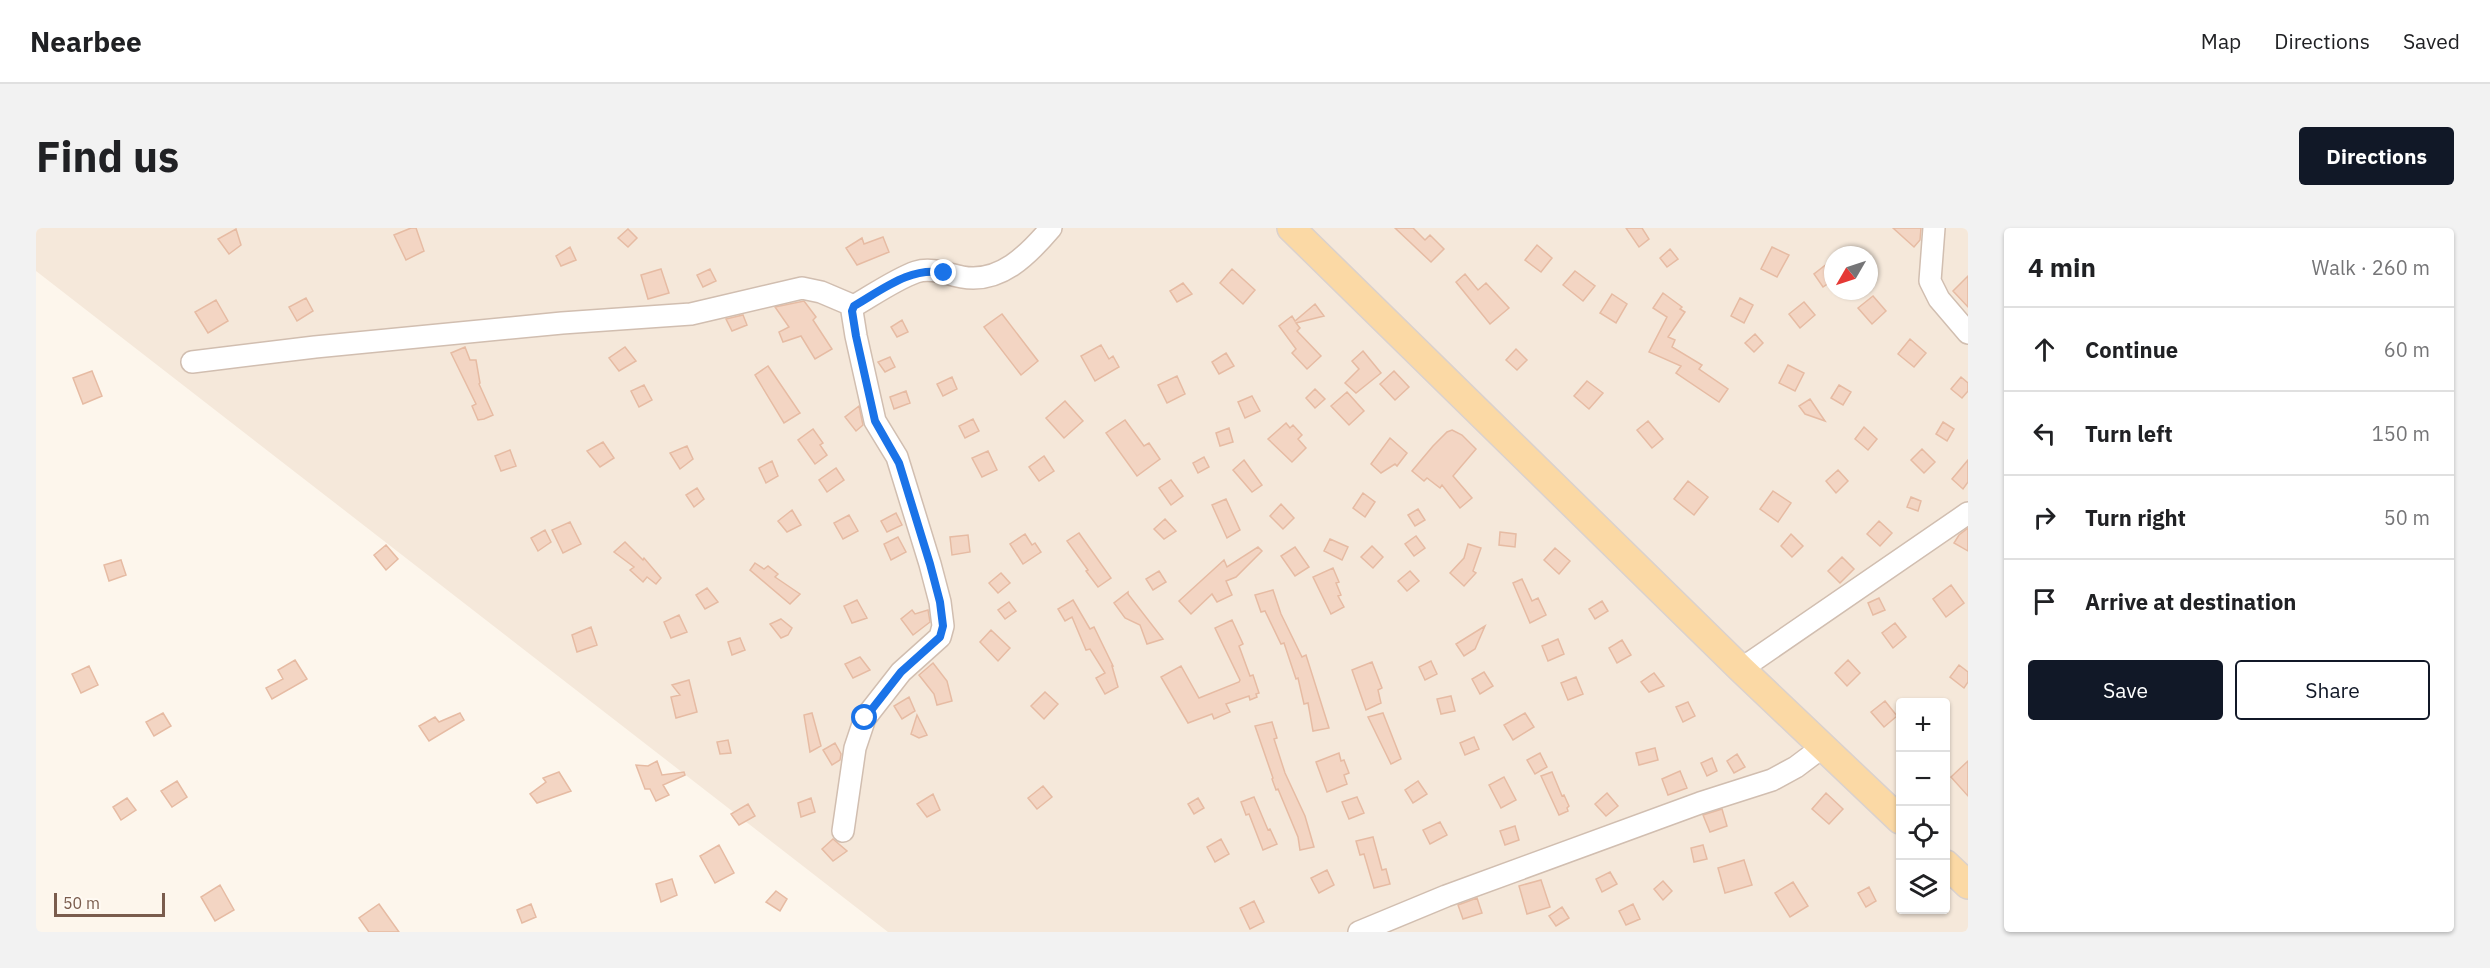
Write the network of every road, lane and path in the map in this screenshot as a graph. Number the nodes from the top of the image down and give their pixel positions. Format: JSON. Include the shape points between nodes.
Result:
{"nodes":[{"id":1,"x":1051,"y":228,"type":"edge"},
{"id":2,"x":1291,"y":228,"type":"edge"},
{"id":3,"x":1934,"y":228,"type":"edge"},
{"id":4,"x":854,"y":306,"type":"junction"},
{"id":5,"x":1968,"y":333,"type":"edge"},
{"id":6,"x":192,"y":362,"type":"dead end"},
{"id":7,"x":1968,"y":513,"type":"edge"},
{"id":8,"x":1741,"y":669,"type":"junction"},
{"id":9,"x":1824,"y":746,"type":"junction"},
{"id":10,"x":1896,"y":816,"type":"edge"},
{"id":11,"x":843,"y":831,"type":"dead end"},
{"id":12,"x":1950,"y":868,"type":"edge"},
{"id":13,"x":1968,"y":885,"type":"edge"},
{"id":14,"x":1359,"y":932,"type":"edge"}],
"edges":[{"from":1,"to":4,"type":"street","via":[[1023,258],[1003,272],[983,278],[930,270],[915,272]]},
{"from":2,"to":8,"type":"main road"},
{"from":3,"to":5,"type":"street","via":[[1930,281],[1939,299]]},
{"from":4,"to":6,"type":"street","via":[[802,288],[691,314],[350,343]]},
{"from":4,"to":11,"type":"street","via":[[856,336],[875,421],[899,463],[930,564],[943,626],[940,637],[901,672],[865,718],[855,748]]},
{"from":7,"to":8,"type":"street"},
{"from":8,"to":9,"type":"main road"},
{"from":9,"to":10,"type":"main road"},
{"from":9,"to":14,"type":"street","via":[[1772,780],[1446,896]]},
{"from":12,"to":13,"type":"main road"}]}
